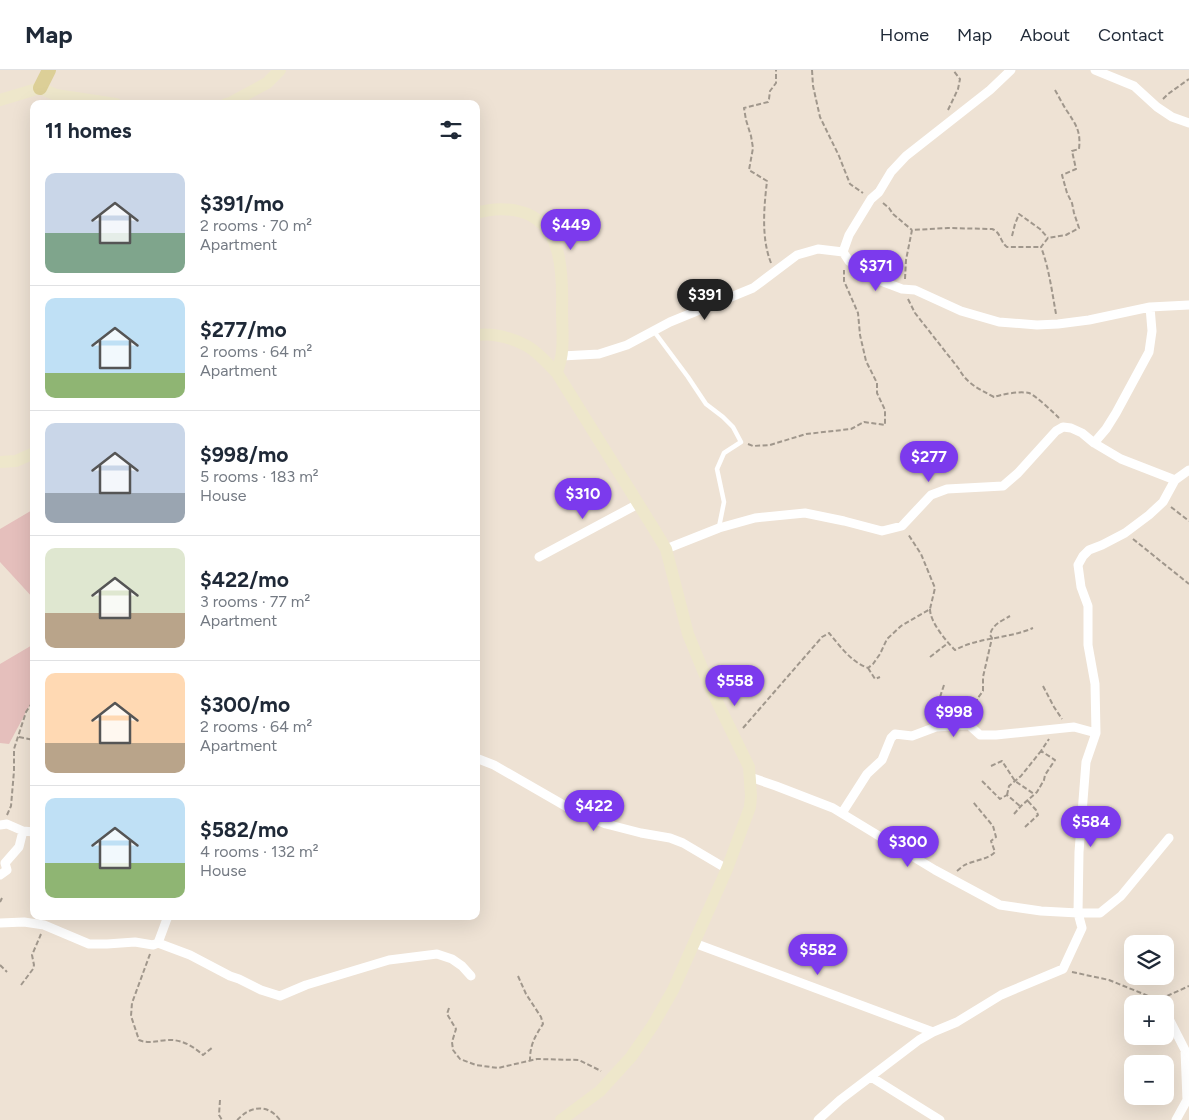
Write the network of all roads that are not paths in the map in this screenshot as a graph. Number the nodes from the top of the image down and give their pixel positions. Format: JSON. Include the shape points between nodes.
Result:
{"nodes":[{"id":1,"x":49,"y":70,"type":"edge"},
{"id":2,"x":280,"y":70,"type":"edge"},
{"id":3,"x":1011,"y":70,"type":"edge"},
{"id":4,"x":1095,"y":70,"type":"edge"},
{"id":5,"x":40,"y":88,"type":"junction"},
{"id":6,"x":0,"y":100,"type":"edge"},
{"id":7,"x":89,"y":100,"type":"edge"},
{"id":8,"x":236,"y":100,"type":"edge"},
{"id":9,"x":1189,"y":123,"type":"edge"},
{"id":10,"x":480,"y":212,"type":"edge"},
{"id":11,"x":843,"y":252,"type":"junction"},
{"id":12,"x":1189,"y":304,"type":"edge"},
{"id":13,"x":1150,"y":307,"type":"junction"},
{"id":14,"x":653,"y":330,"type":"junction"},
{"id":15,"x":480,"y":334,"type":"edge"},
{"id":16,"x":562,"y":356,"type":"junction"},
{"id":17,"x":557,"y":372,"type":"junction"},
{"id":18,"x":1094,"y":443,"type":"junction"},
{"id":19,"x":30,"y":455,"type":"edge"},
{"id":20,"x":0,"y":462,"type":"edge"},
{"id":21,"x":1189,"y":470,"type":"edge"},
{"id":22,"x":1175,"y":480,"type":"junction"},
{"id":23,"x":638,"y":504,"type":"junction"},
{"id":24,"x":719,"y":528,"type":"junction"},
{"id":25,"x":666,"y":549,"type":"junction"},
{"id":26,"x":539,"y":557,"type":"dead end"},
{"id":27,"x":1096,"y":733,"type":"junction"},
{"id":28,"x":480,"y":760,"type":"edge"},
{"id":29,"x":750,"y":777,"type":"junction"},
{"id":30,"x":842,"y":813,"type":"junction"},
{"id":31,"x":3,"y":822,"type":"edge"},
{"id":32,"x":23,"y":831,"type":"junction"},
{"id":33,"x":30,"y":832,"type":"edge"},
{"id":34,"x":1169,"y":838,"type":"dead end"},
{"id":35,"x":727,"y":868,"type":"junction"},
{"id":36,"x":0,"y":874,"type":"edge"},
{"id":37,"x":1078,"y":913,"type":"junction"},
{"id":38,"x":166,"y":920,"type":"edge"},
{"id":39,"x":0,"y":923,"type":"edge"},
{"id":40,"x":694,"y":943,"type":"junction"},
{"id":41,"x":156,"y":944,"type":"junction"},
{"id":42,"x":471,"y":976,"type":"dead end"},
{"id":43,"x":1174,"y":1029,"type":"edge"},
{"id":44,"x":933,"y":1032,"type":"junction"},
{"id":45,"x":870,"y":1077,"type":"junction"},
{"id":46,"x":1188,"y":1101,"type":"edge"},
{"id":47,"x":561,"y":1120,"type":"edge"},
{"id":48,"x":818,"y":1120,"type":"edge"},
{"id":49,"x":940,"y":1120,"type":"edge"},
{"id":50,"x":1176,"y":1120,"type":"edge"}],
"edges":[{"from":1,"to":5,"type":"main road"},
{"from":2,"to":8,"type":"street","via":[[267,83]]},
{"from":3,"to":11,"type":"street","via":[[891,172],[849,235]]},
{"from":4,"to":9,"type":"street","via":[[1134,86],[1157,107]]},
{"from":5,"to":6,"type":"street"},
{"from":5,"to":7,"type":"street","via":[[56,95]]},
{"from":10,"to":16,"type":"street","via":[[506,209],[526,213],[550,233],[556,244],[560,268]]},
{"from":11,"to":13,"type":"street","via":[[848,261],[873,278],[902,289],[915,290],[961,311],[999,322],[1058,324]]},
{"from":11,"to":14,"type":"street","via":[[818,249],[797,255],[753,288]]},
{"from":12,"to":13,"type":"street"},
{"from":13,"to":18,"type":"street","via":[[1150,352],[1116,413]]},
{"from":14,"to":16,"type":"street","via":[[627,345],[599,354]]},
{"from":14,"to":24,"type":"lane","via":[[706,404],[724,417],[741,442],[724,453],[717,469],[724,502]]},
{"from":15,"to":17,"type":"street","via":[[505,337],[527,346]]},
{"from":16,"to":17,"type":"street"},
{"from":17,"to":23,"type":"street"},
{"from":18,"to":22,"type":"street","via":[[1121,459]]},
{"from":18,"to":24,"type":"street","via":[[1082,433],[1063,427],[1004,486],[946,489],[931,495],[902,526],[882,531],[805,513],[755,518]]},
{"from":19,"to":20,"type":"street","via":[[16,461]]},
{"from":21,"to":22,"type":"street"},
{"from":22,"to":27,"type":"street","via":[[1163,502],[1149,515],[1125,533],[1089,550],[1078,565],[1088,606]]},
{"from":23,"to":25,"type":"street"},
{"from":23,"to":26,"type":"street"},
{"from":24,"to":25,"type":"street"},
{"from":25,"to":29,"type":"street","via":[[688,634]]},
{"from":27,"to":30,"type":"street","via":[[1074,727],[980,735],[969,724],[936,728],[912,736],[895,734],[882,760],[867,774]]},
{"from":27,"to":37,"type":"street","via":[[1086,762]]},
{"from":28,"to":35,"type":"street","via":[[574,811],[606,824],[670,838]]},
{"from":29,"to":30,"type":"street"},
{"from":29,"to":35,"type":"street","via":[[750,807]]},
{"from":30,"to":37,"type":"street","via":[[1000,905]]},
{"from":31,"to":32,"type":"street"},
{"from":32,"to":33,"type":"street"},
{"from":32,"to":36,"type":"street","via":[[20,848],[5,863],[7,870]]},
{"from":34,"to":37,"type":"street","via":[[1121,896],[1100,913]]},
{"from":35,"to":40,"type":"street"},
{"from":37,"to":44,"type":"street","via":[[1082,928],[1063,969],[1001,995],[957,1022]]},
{"from":38,"to":41,"type":"street"},
{"from":39,"to":41,"type":"street","via":[[44,924],[89,944]]},
{"from":40,"to":44,"type":"street"},
{"from":40,"to":47,"type":"street","via":[[673,990],[631,1057],[600,1091]]},
{"from":41,"to":42,"type":"street","via":[[190,954],[260,990],[280,996],[389,960],[437,954],[452,959]]},
{"from":43,"to":46,"type":"street","via":[[1185,1050]]},
{"from":44,"to":45,"type":"street"},
{"from":45,"to":48,"type":"street"},
{"from":45,"to":49,"type":"street"},
{"from":46,"to":50,"type":"street"}]}
